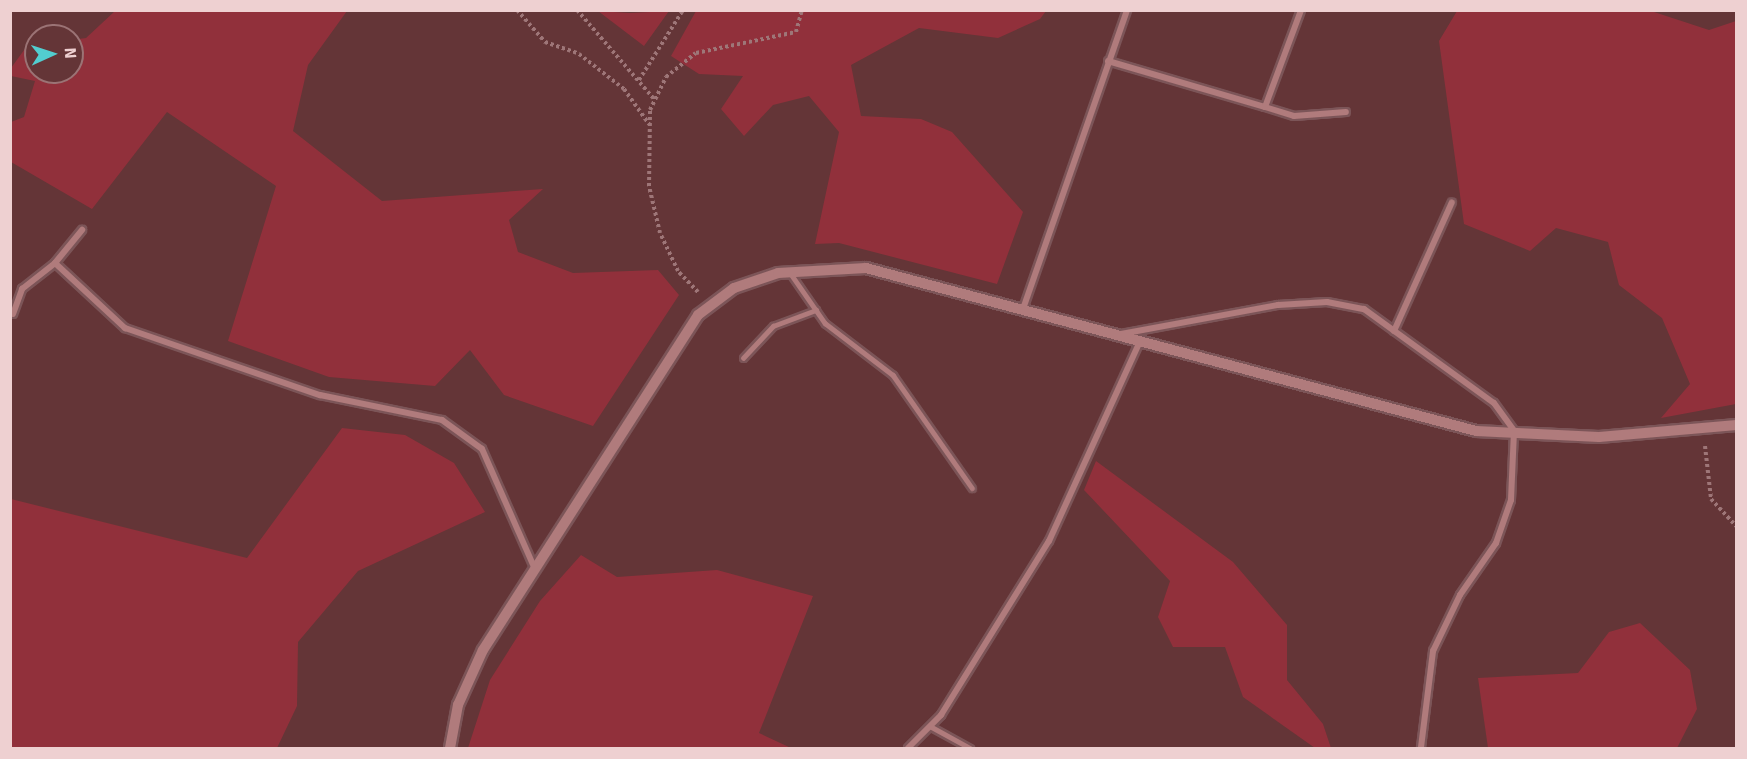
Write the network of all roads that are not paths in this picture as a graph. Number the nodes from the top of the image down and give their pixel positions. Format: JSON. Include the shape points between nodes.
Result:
{"nodes":[{"id":1,"x":1126,"y":10,"type":"edge"},
{"id":2,"x":1301,"y":10,"type":"edge"},
{"id":3,"x":1108,"y":61,"type":"junction"},
{"id":4,"x":1264,"y":107,"type":"junction"},
{"id":5,"x":1346,"y":112,"type":"dead end"},
{"id":6,"x":1452,"y":202,"type":"dead end"},
{"id":7,"x":82,"y":230,"type":"dead end"},
{"id":8,"x":55,"y":263,"type":"junction"},
{"id":9,"x":790,"y":272,"type":"junction"},
{"id":10,"x":1023,"y":309,"type":"junction"},
{"id":11,"x":816,"y":310,"type":"junction"},
{"id":12,"x":13,"y":314,"type":"dead end"},
{"id":13,"x":1394,"y":331,"type":"junction"},
{"id":14,"x":1118,"y":335,"type":"junction"},
{"id":15,"x":1140,"y":341,"type":"junction"},
{"id":16,"x":743,"y":358,"type":"dead end"},
{"id":17,"x":1737,"y":425,"type":"edge"},
{"id":18,"x":1514,"y":431,"type":"junction"},
{"id":19,"x":972,"y":488,"type":"dead end"},
{"id":20,"x":535,"y":569,"type":"junction"},
{"id":21,"x":930,"y":726,"type":"junction"},
{"id":22,"x":450,"y":748,"type":"edge"},
{"id":23,"x":908,"y":748,"type":"edge"},
{"id":24,"x":970,"y":748,"type":"edge"},
{"id":25,"x":1421,"y":748,"type":"edge"}],
"edges":[{"from":1,"to":3,"type":"street"},
{"from":2,"to":4,"type":"street"},
{"from":3,"to":4,"type":"street"},
{"from":3,"to":10,"type":"street"},
{"from":4,"to":5,"type":"street","via":[[1294,116]]},
{"from":6,"to":13,"type":"street"},
{"from":7,"to":8,"type":"street"},
{"from":8,"to":12,"type":"street","via":[[22,289]]},
{"from":8,"to":20,"type":"street","via":[[125,328],[320,395],[442,420],[482,449]]},
{"from":9,"to":10,"type":"street","via":[[866,268]]},
{"from":9,"to":11,"type":"lane"},
{"from":9,"to":20,"type":"street","via":[[734,288],[711,305],[670,356]]},
{"from":10,"to":14,"type":"street"},
{"from":11,"to":16,"type":"lane","via":[[773,326]]},
{"from":11,"to":19,"type":"lane","via":[[893,375]]},
{"from":13,"to":14,"type":"street","via":[[1364,309],[1327,302],[1278,305]]},
{"from":13,"to":18,"type":"street","via":[[1494,403]]},
{"from":14,"to":15,"type":"street"},
{"from":15,"to":18,"type":"street","via":[[1476,431]]},
{"from":15,"to":21,"type":"street","via":[[1049,541]]},
{"from":17,"to":18,"type":"street","via":[[1599,437]]},
{"from":18,"to":25,"type":"street","via":[[1511,500],[1496,543],[1460,596],[1433,651]]},
{"from":20,"to":22,"type":"street","via":[[483,651],[458,705]]},
{"from":21,"to":23,"type":"street"},
{"from":21,"to":24,"type":"lane"}]}
